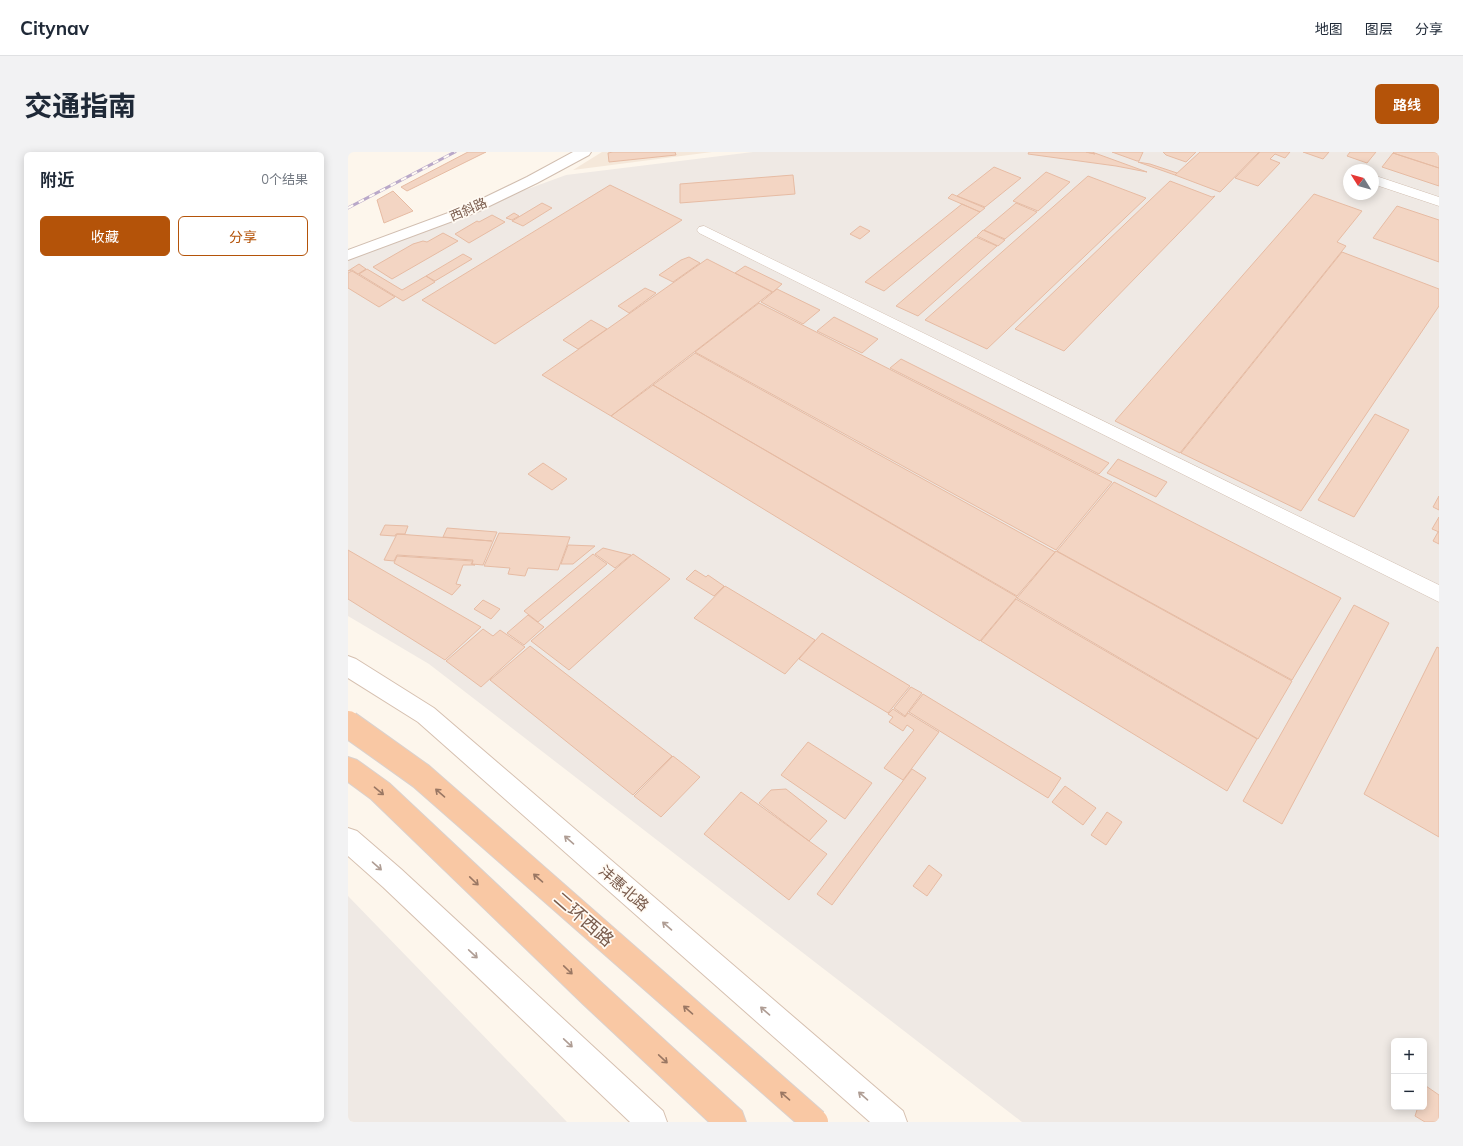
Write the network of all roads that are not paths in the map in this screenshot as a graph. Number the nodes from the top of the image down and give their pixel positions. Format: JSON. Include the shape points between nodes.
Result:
{"nodes":[{"id":1,"x":584,"y":152,"type":"edge"},
{"id":2,"x":1379,"y":181,"type":"edge"},
{"id":3,"x":1439,"y":202,"type":"edge"},
{"id":4,"x":704,"y":230,"type":"dead end"},
{"id":5,"x":348,"y":255,"type":"edge"},
{"id":6,"x":1439,"y":594,"type":"edge"},
{"id":7,"x":348,"y":666,"type":"edge"},
{"id":8,"x":348,"y":724,"type":"edge"},
{"id":9,"x":348,"y":768,"type":"edge"},
{"id":10,"x":348,"y":840,"type":"edge"},
{"id":11,"x":652,"y":1122,"type":"edge"},
{"id":12,"x":731,"y":1122,"type":"edge"},
{"id":13,"x":815,"y":1122,"type":"edge"},
{"id":14,"x":892,"y":1122,"type":"edge"}],
"edges":[{"from":1,"to":5,"type":"main road","name":"西斜路","via":[[472,209]]},
{"from":2,"to":3,"type":"street"},
{"from":4,"to":6,"type":"street"},
{"from":14,"to":7,"type":"main road","name":"沣惠北路","one_way":true,"via":[[426,716]]},
{"from":13,"to":8,"type":"highway","name":"二环西路","one_way":true,"bridge":true,"via":[[421,776]]},
{"from":9,"to":12,"type":"highway","one_way":true,"via":[[380,791]]},
{"from":10,"to":11,"type":"main road","one_way":true,"via":[[392,878]]}]}
